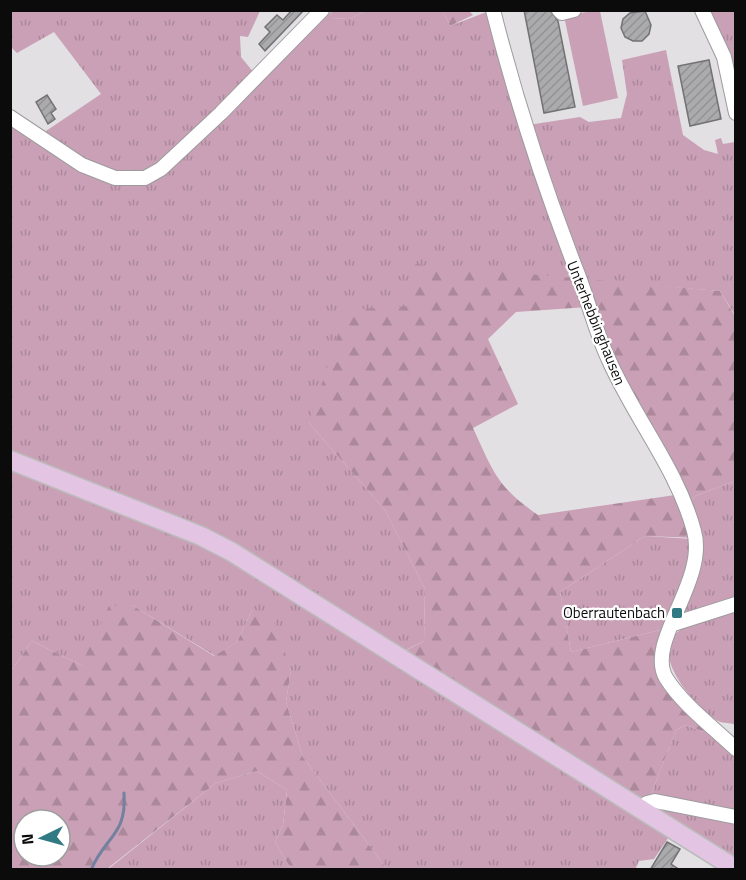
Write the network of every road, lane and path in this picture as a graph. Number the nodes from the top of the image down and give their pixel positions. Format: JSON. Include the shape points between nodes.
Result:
{"nodes":[{"id":1,"x":322,"y":10,"type":"edge"},
{"id":2,"x":493,"y":10,"type":"edge"},
{"id":3,"x":559,"y":10,"type":"edge"},
{"id":4,"x":574,"y":10,"type":"edge"},
{"id":5,"x":702,"y":10,"type":"edge"},
{"id":6,"x":735,"y":113,"type":"edge"},
{"id":7,"x":10,"y":117,"type":"edge"},
{"id":8,"x":10,"y":460,"type":"edge"},
{"id":9,"x":735,"y":604,"type":"edge"},
{"id":10,"x":672,"y":624,"type":"junction"},
{"id":11,"x":735,"y":749,"type":"edge"},
{"id":12,"x":641,"y":809,"type":"junction"},
{"id":13,"x":735,"y":817,"type":"edge"},
{"id":14,"x":735,"y":869,"type":"edge"}],
"edges":[{"from":1,"to":7,"type":"street","via":[[221,113],[161,169],[145,178],[115,178],[82,165]]},
{"from":2,"to":10,"type":"street","name":"Unterhebbinghausen","via":[[507,67],[558,224],[606,355],[620,387],[663,455],[684,498],[695,534],[692,576]]},
{"from":3,"to":4,"type":"street"},
{"from":5,"to":6,"type":"street","via":[[724,57]]},
{"from":8,"to":12,"type":"main road","via":[[193,532],[232,552]]},
{"from":9,"to":10,"type":"street"},
{"from":10,"to":11,"type":"street","via":[[662,648],[666,677]]},
{"from":12,"to":13,"type":"street","via":[[655,801]]},
{"from":12,"to":14,"type":"main road"}]}
